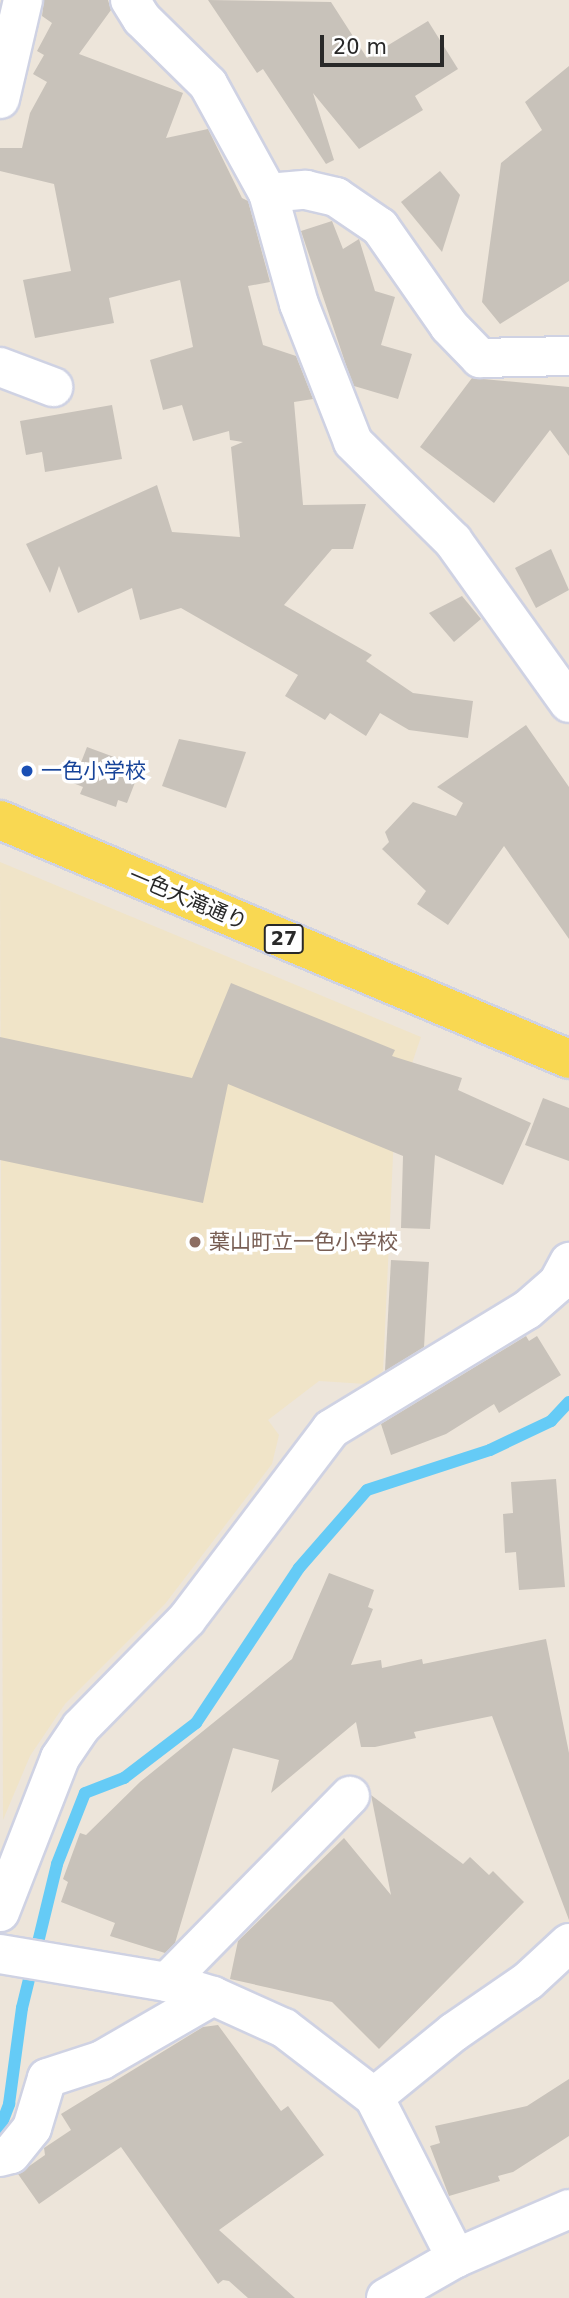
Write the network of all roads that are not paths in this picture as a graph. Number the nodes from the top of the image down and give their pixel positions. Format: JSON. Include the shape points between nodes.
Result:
{"nodes":[{"id":1,"x":23,"y":0,"type":"edge"},
{"id":2,"x":130,"y":0,"type":"edge"},
{"id":3,"x":0,"y":99,"type":"edge"},
{"id":4,"x":268,"y":193,"type":"junction"},
{"id":5,"x":569,"y":356,"type":"edge"},
{"id":6,"x":0,"y":367,"type":"edge"},
{"id":7,"x":53,"y":387,"type":"dead end"},
{"id":8,"x":569,"y":703,"type":"edge"},
{"id":9,"x":0,"y":820,"type":"edge"},
{"id":10,"x":569,"y":1059,"type":"edge"},
{"id":11,"x":569,"y":1262,"type":"edge"},
{"id":12,"x":350,"y":1796,"type":"dead end"},
{"id":13,"x":14,"y":1835,"type":"edge"},
{"id":14,"x":0,"y":1912,"type":"edge"},
{"id":15,"x":569,"y":1943,"type":"edge"},
{"id":16,"x":5,"y":1955,"type":"edge"},
{"id":17,"x":167,"y":1982,"type":"junction"},
{"id":18,"x":213,"y":1996,"type":"junction"},
{"id":19,"x":374,"y":2097,"type":"junction"},
{"id":20,"x":0,"y":2157,"type":"edge"},
{"id":21,"x":569,"y":2209,"type":"edge"},
{"id":22,"x":456,"y":2258,"type":"junction"},
{"id":23,"x":386,"y":2298,"type":"edge"}],
"edges":[{"from":1,"to":3,"type":"street"},
{"from":2,"to":4,"type":"street","via":[[142,19],[208,84]]},
{"from":4,"to":5,"type":"street","via":[[306,190],[336,197],[380,227],[449,327],[480,358]]},
{"from":4,"to":8,"type":"street","via":[[299,304],[353,442],[453,541]]},
{"from":6,"to":7,"type":"street"},
{"from":9,"to":10,"type":"main road","name":"一色大滝通り","number":"27"},
{"from":11,"to":13,"type":"street","via":[[558,1283],[527,1310],[331,1429],[187,1619],[81,1727]]},
{"from":12,"to":17,"type":"street"},
{"from":13,"to":14,"type":"street"},
{"from":15,"to":19,"type":"street","via":[[528,1981],[454,2032]]},
{"from":16,"to":17,"type":"street"},
{"from":17,"to":18,"type":"street"},
{"from":18,"to":19,"type":"street","via":[[284,2028]]},
{"from":18,"to":20,"type":"street","via":[[102,2060],[47,2078],[32,2128],[11,2154]]},
{"from":19,"to":22,"type":"street"},
{"from":21,"to":22,"type":"street"},
{"from":22,"to":23,"type":"street"}]}
